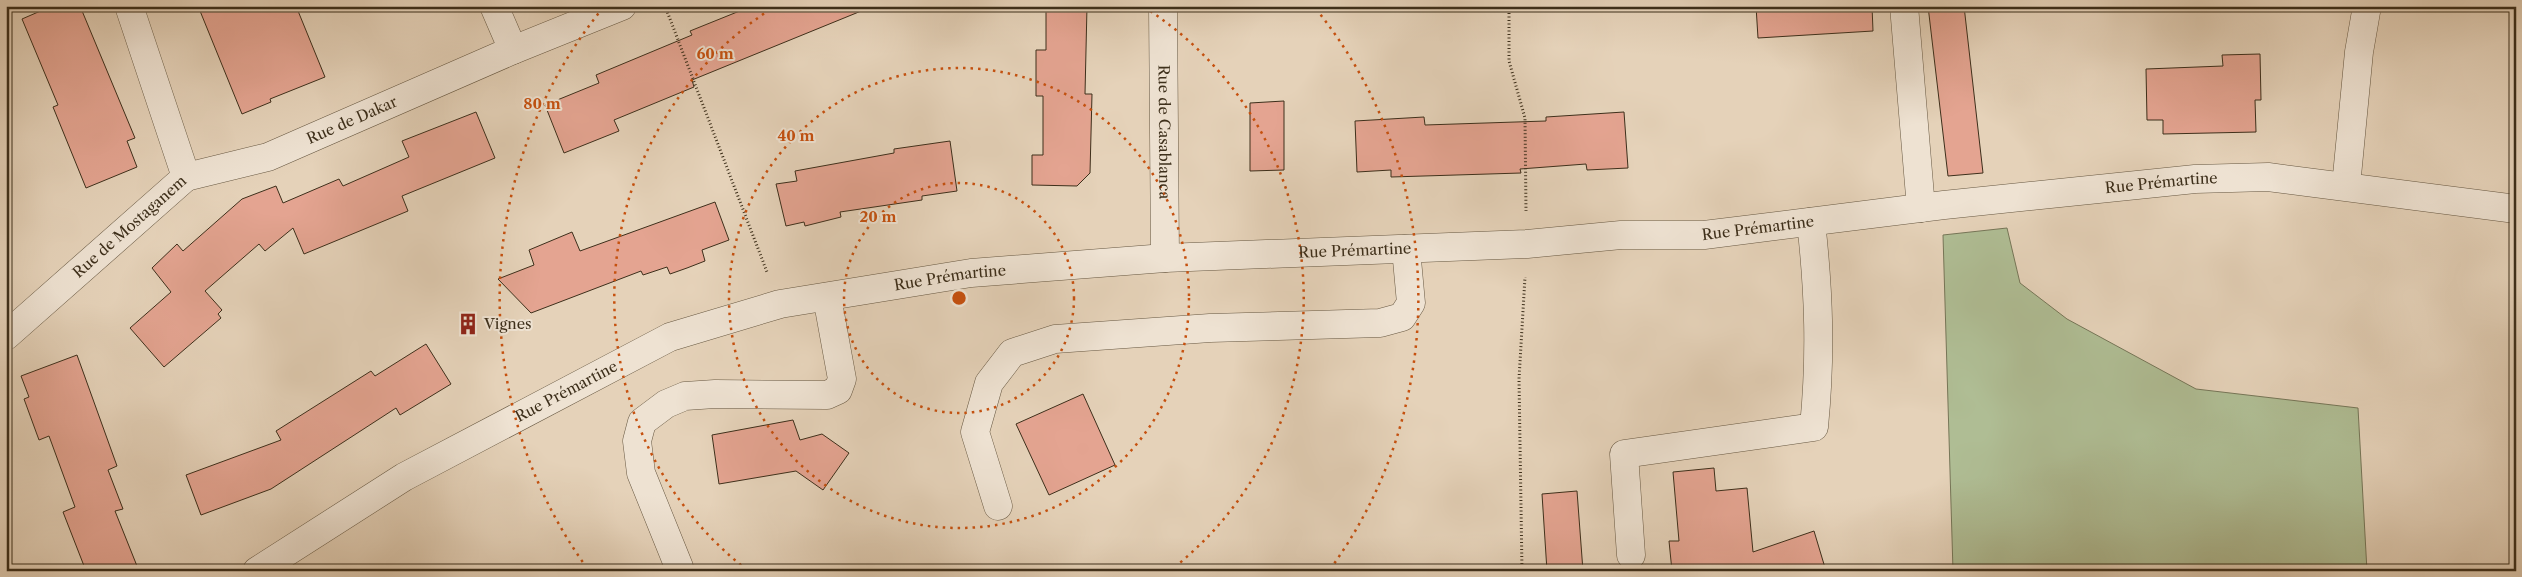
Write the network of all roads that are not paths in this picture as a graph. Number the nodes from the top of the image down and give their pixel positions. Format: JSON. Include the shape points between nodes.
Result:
{"nodes":[{"id":1,"x":128,"y":6,"type":"edge"},
{"id":2,"x":494,"y":6,"type":"edge"},
{"id":3,"x":622,"y":6,"type":"edge"},
{"id":4,"x":1163,"y":6,"type":"edge"},
{"id":5,"x":1904,"y":6,"type":"edge"},
{"id":6,"x":2368,"y":6,"type":"edge"},
{"id":7,"x":513,"y":50,"type":"junction"},
{"id":8,"x":186,"y":176,"type":"junction"},
{"id":9,"x":2346,"y":186,"type":"junction"},
{"id":10,"x":1921,"y":208,"type":"junction"},
{"id":11,"x":2516,"y":210,"type":"edge"},
{"id":12,"x":1811,"y":222,"type":"junction"},
{"id":13,"x":1406,"y":249,"type":"junction"},
{"id":14,"x":1165,"y":258,"type":"junction"},
{"id":15,"x":827,"y":297,"type":"junction"},
{"id":16,"x":6,"y":336,"type":"edge"},
{"id":17,"x":998,"y":506,"type":"dead end"},
{"id":18,"x":1631,"y":555,"type":"dead end"},
{"id":19,"x":679,"y":567,"type":"dead end"},
{"id":20,"x":257,"y":571,"type":"edge"}],
"edges":[{"from":1,"to":8,"type":"street","name":"Rue de Mostaganem"},
{"from":2,"to":7,"type":"street"},
{"from":3,"to":7,"type":"street","name":"Rue de Dakar"},
{"from":4,"to":14,"type":"street","name":"Rue de Casablanca"},
{"from":5,"to":10,"type":"street"},
{"from":6,"to":9,"type":"street"},
{"from":7,"to":8,"type":"street","name":"Rue de Dakar","via":[[268,157]]},
{"from":8,"to":16,"type":"street","name":"Rue de Mostaganem"},
{"from":9,"to":10,"type":"street","name":"Rue Prémartine","via":[[2268,177],[2195,179]]},
{"from":9,"to":11,"type":"street","name":"Rue Prémartine"},
{"from":10,"to":12,"type":"street","name":"Rue Prémartine"},
{"from":12,"to":13,"type":"street","name":"Rue Prémartine","via":[[1704,236],[1621,235],[1526,244]]},
{"from":12,"to":18,"type":"street","via":[[1817,281],[1819,374],[1814,427],[1624,454]]},
{"from":13,"to":14,"type":"street","name":"Rue Prémartine"},
{"from":13,"to":17,"type":"street","via":[[1411,302],[1402,317],[1380,324],[1210,328],[1055,339],[1012,353],[989,383],[975,432]]},
{"from":14,"to":15,"type":"street","name":"Rue Prémartine","via":[[971,273]]},
{"from":15,"to":19,"type":"street","via":[[842,380],[838,390],[827,395],[685,396],[666,404],[642,422],[637,441],[641,473]]},
{"from":15,"to":20,"type":"street","name":"Rue Prémartine","via":[[780,304],[670,338],[404,477]]}]}
